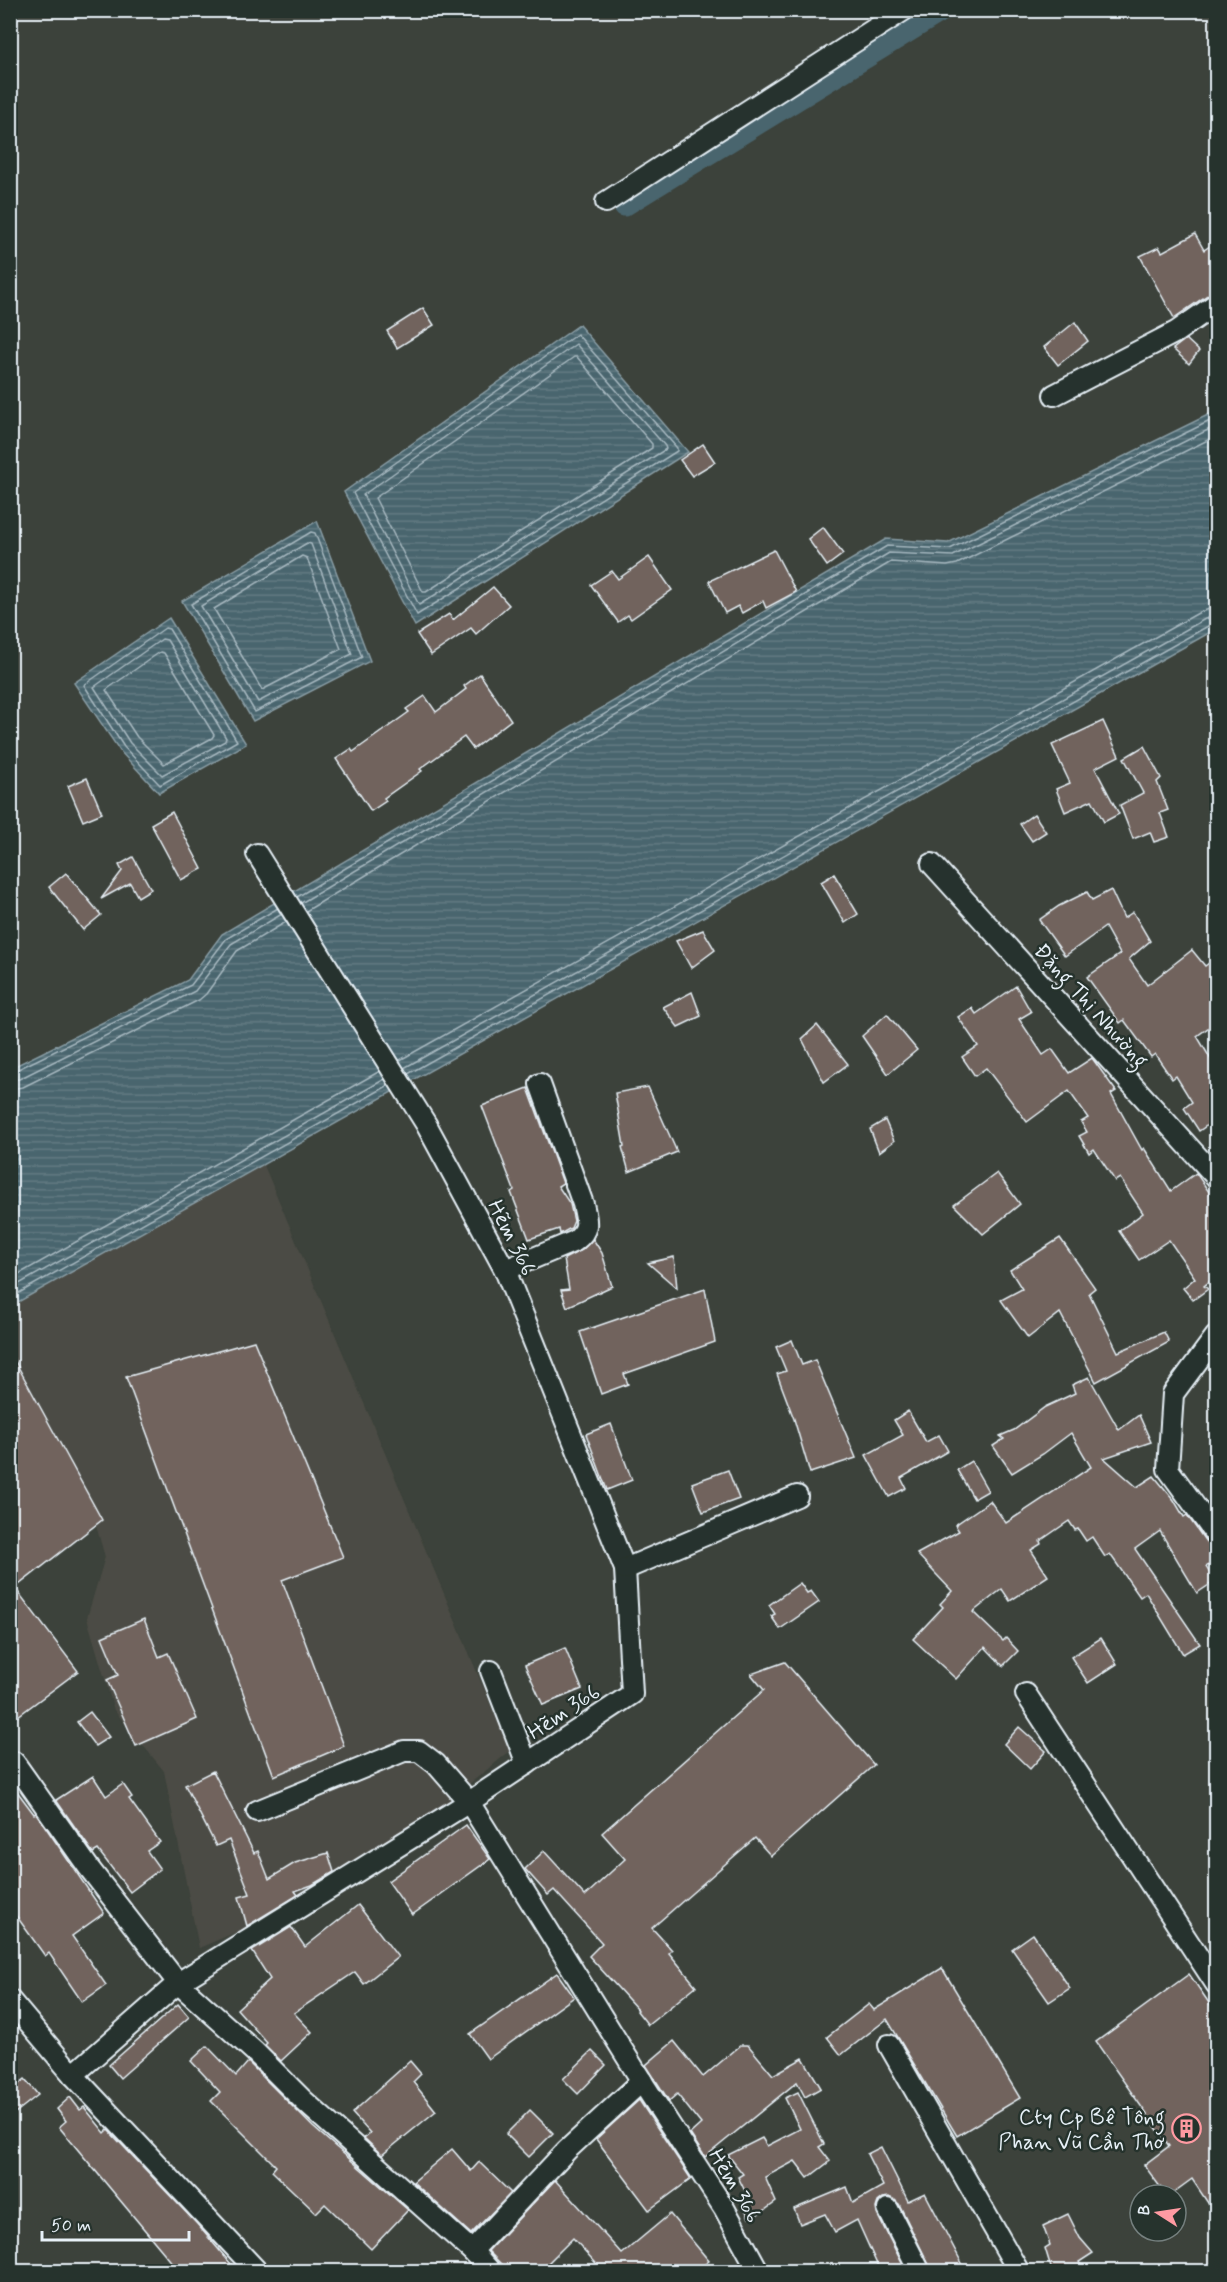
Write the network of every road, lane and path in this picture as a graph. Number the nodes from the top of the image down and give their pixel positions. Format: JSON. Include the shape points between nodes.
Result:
{"nodes":[{"id":1,"x":904,"y":10,"type":"edge"},
{"id":2,"x":606,"y":202,"type":"dead end"},
{"id":3,"x":1216,"y":304,"type":"edge"},
{"id":4,"x":1054,"y":395,"type":"dead end"},
{"id":5,"x":257,"y":854,"type":"dead end"},
{"id":6,"x":932,"y":864,"type":"dead end"},
{"id":7,"x":540,"y":1084,"type":"dead end"},
{"id":8,"x":1216,"y":1177,"type":"edge"},
{"id":9,"x":505,"y":1270,"type":"junction"},
{"id":10,"x":1216,"y":1336,"type":"edge"},
{"id":11,"x":797,"y":1496,"type":"dead end"},
{"id":12,"x":1216,"y":1535,"type":"edge"},
{"id":13,"x":625,"y":1569,"type":"junction"},
{"id":14,"x":491,"y":1671,"type":"dead end"},
{"id":15,"x":1026,"y":1694,"type":"dead end"},
{"id":16,"x":14,"y":1762,"type":"dead end"},
{"id":17,"x":527,"y":1764,"type":"junction"},
{"id":18,"x":469,"y":1802,"type":"junction"},
{"id":19,"x":257,"y":1811,"type":"dead end"},
{"id":20,"x":178,"y":1983,"type":"junction"},
{"id":21,"x":1216,"y":1984,"type":"edge"},
{"id":22,"x":10,"y":2000,"type":"edge"},
{"id":23,"x":889,"y":2045,"type":"dead end"},
{"id":24,"x":73,"y":2074,"type":"junction"},
{"id":25,"x":642,"y":2081,"type":"junction"},
{"id":26,"x":888,"y":2209,"type":"dead end"},
{"id":27,"x":471,"y":2251,"type":"junction"},
{"id":28,"x":258,"y":2271,"type":"edge"},
{"id":29,"x":492,"y":2271,"type":"edge"},
{"id":30,"x":759,"y":2271,"type":"edge"},
{"id":31,"x":920,"y":2271,"type":"edge"},
{"id":32,"x":1019,"y":2271,"type":"edge"}],
"edges":[{"from":1,"to":2,"type":"street"},
{"from":3,"to":4,"type":"street","via":[[1176,332]]},
{"from":5,"to":9,"type":"street","name":"Hẽm 366","via":[[426,1124]]},
{"from":6,"to":8,"type":"street","name":"Đặng Thị Nhường"},
{"from":7,"to":9,"type":"street","via":[[588,1222],[575,1241]]},
{"from":9,"to":13,"type":"street","name":"Hẽm 366"},
{"from":10,"to":12,"type":"street","via":[[1173,1394],[1168,1469]]},
{"from":11,"to":13,"type":"street"},
{"from":13,"to":17,"type":"street","name":"Hẽm 366","via":[[632,1694]]},
{"from":14,"to":17,"type":"street"},
{"from":15,"to":21,"type":"street"},
{"from":16,"to":20,"type":"street"},
{"from":17,"to":18,"type":"street","name":"Hẽm 366"},
{"from":18,"to":19,"type":"street","via":[[428,1758],[419,1751],[404,1751]]},
{"from":18,"to":20,"type":"street"},
{"from":18,"to":25,"type":"street","name":"Hẽm 366"},
{"from":20,"to":24,"type":"street"},
{"from":20,"to":27,"type":"street"},
{"from":22,"to":24,"type":"street"},
{"from":23,"to":32,"type":"street"},
{"from":24,"to":28,"type":"street"},
{"from":25,"to":27,"type":"street","via":[[567,2150]]},
{"from":25,"to":30,"type":"street","name":"Hẽm 366","via":[[724,2208]]},
{"from":26,"to":31,"type":"street"},
{"from":27,"to":29,"type":"street"}]}
